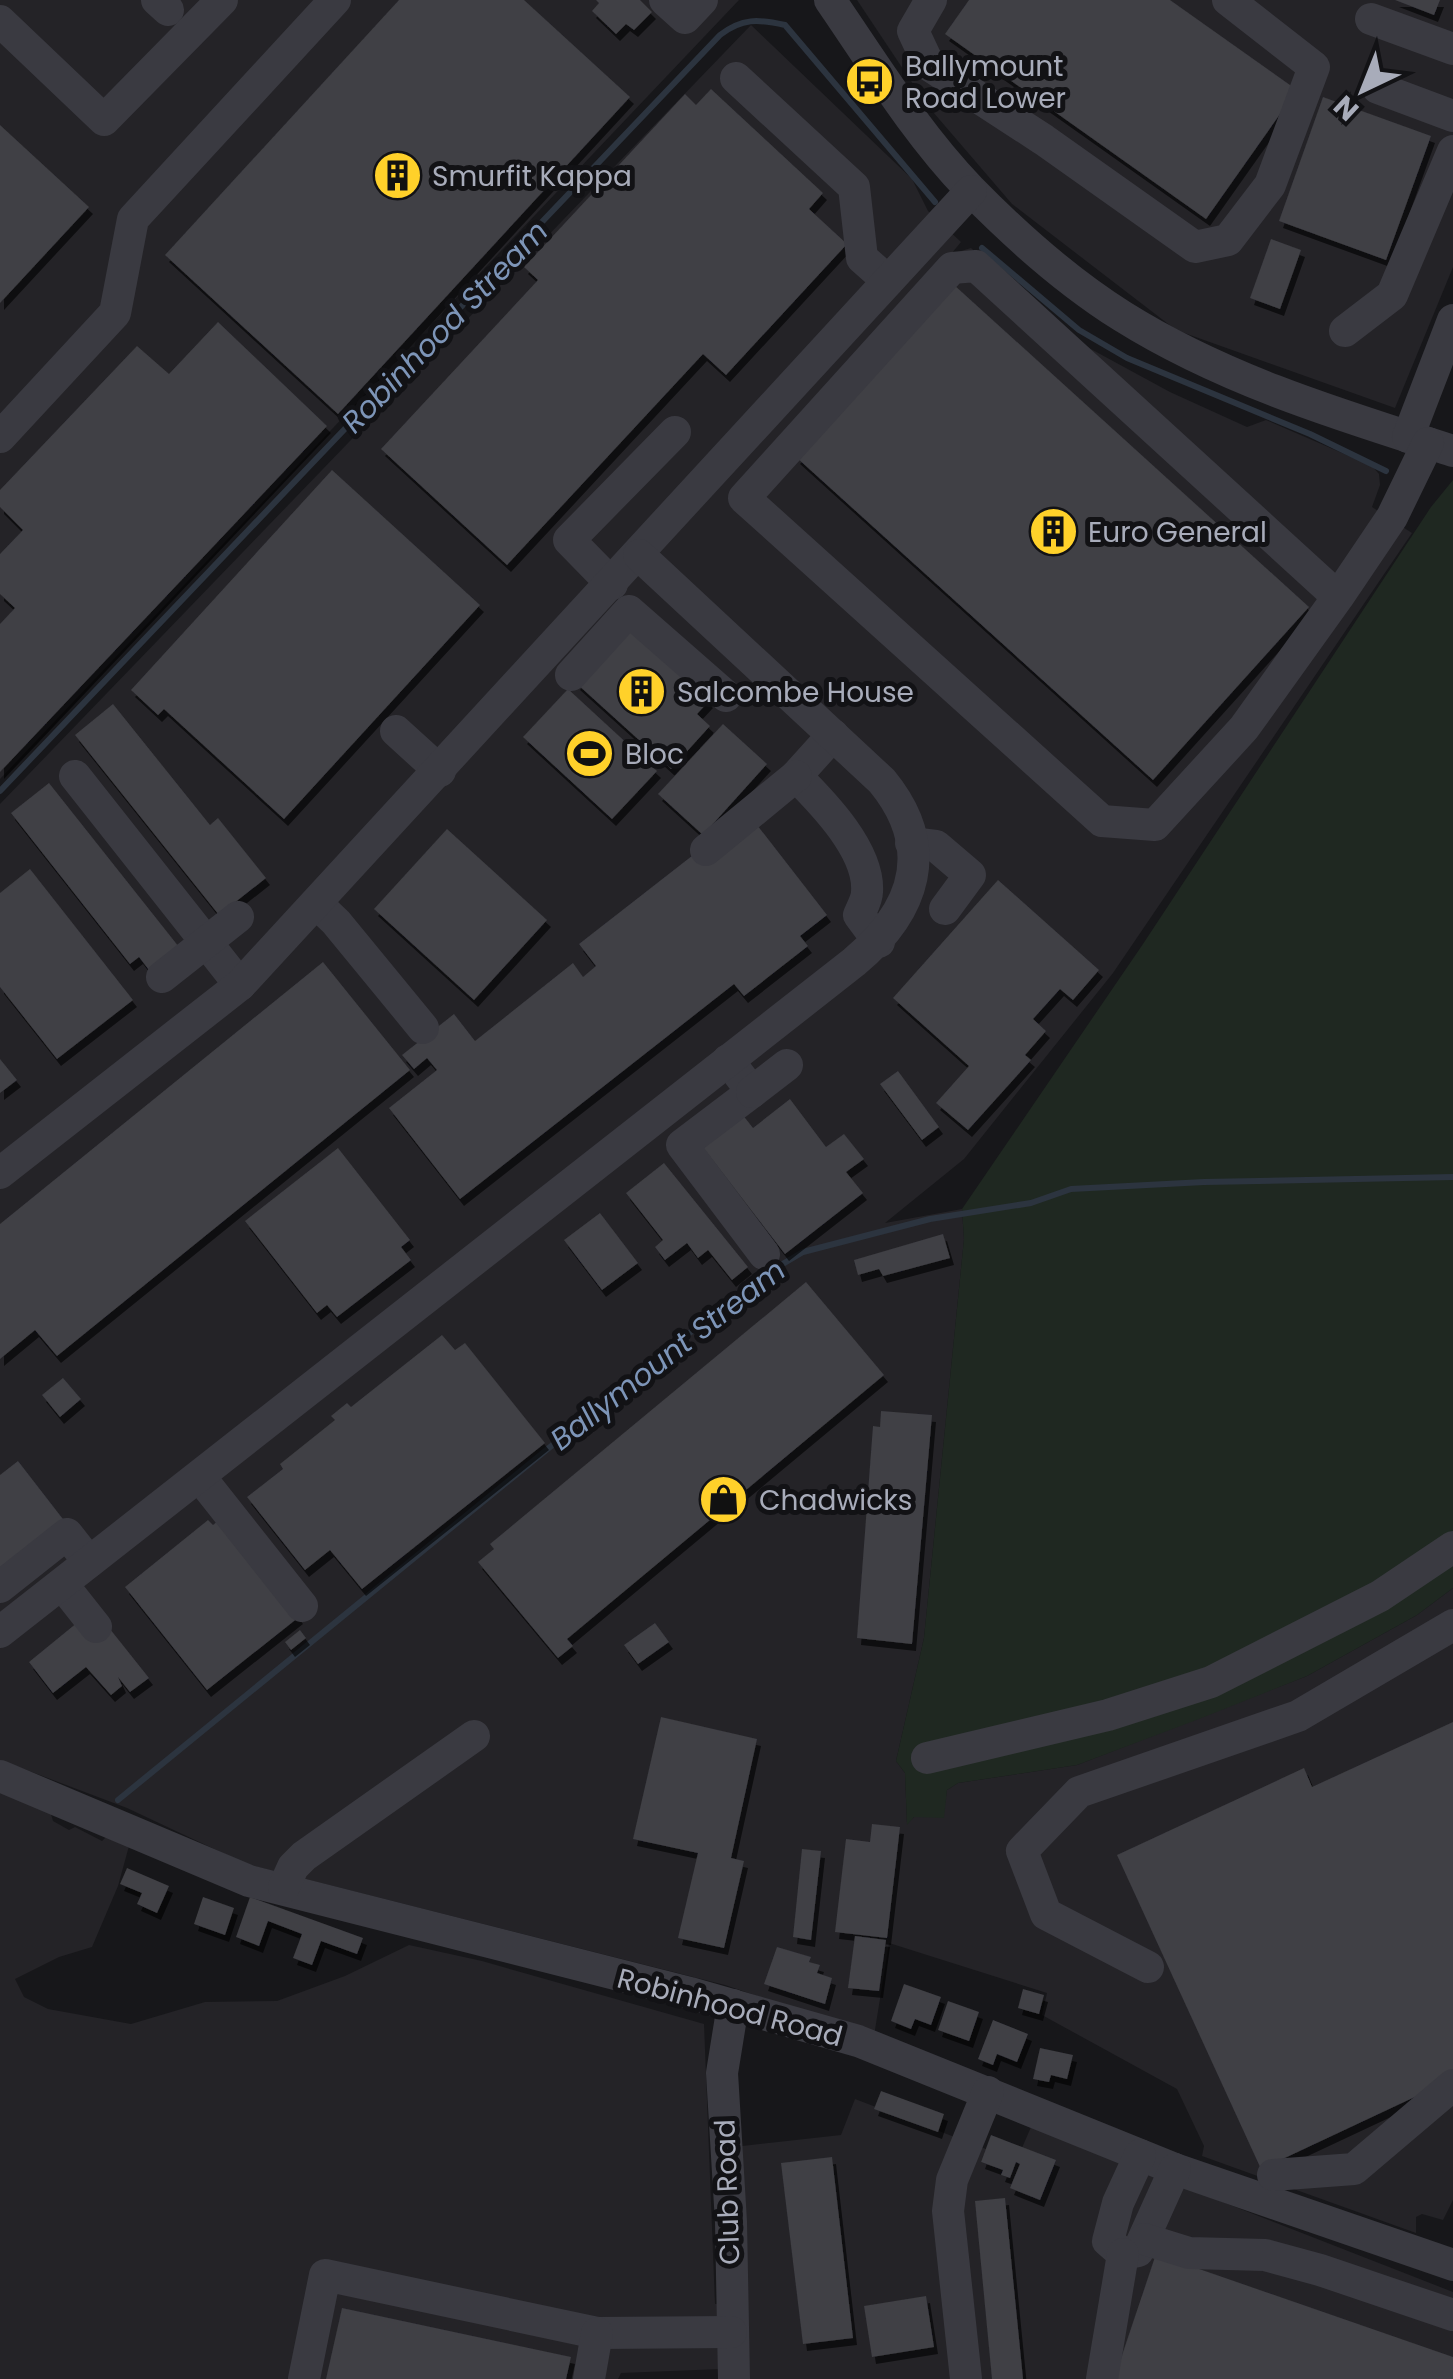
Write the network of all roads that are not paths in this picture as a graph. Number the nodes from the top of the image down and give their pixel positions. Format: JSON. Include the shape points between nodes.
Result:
{"nodes":[{"id":1,"x":222,"y":0,"type":"edge"},
{"id":2,"x":335,"y":0,"type":"edge"},
{"id":3,"x":665,"y":0,"type":"edge"},
{"id":4,"x":702,"y":0,"type":"edge"},
{"id":5,"x":830,"y":0,"type":"edge"},
{"id":6,"x":932,"y":0,"type":"edge"},
{"id":7,"x":1228,"y":0,"type":"edge"},
{"id":8,"x":1266,"y":11,"type":"edge"},
{"id":9,"x":1370,"y":19,"type":"dead end"},
{"id":10,"x":0,"y":21,"type":"edge"},
{"id":11,"x":1453,"y":49,"type":"edge"},
{"id":12,"x":736,"y":78,"type":"dead end"},
{"id":13,"x":1378,"y":88,"type":"dead end"},
{"id":14,"x":1453,"y":116,"type":"edge"},
{"id":15,"x":1453,"y":152,"type":"edge"},
{"id":16,"x":971,"y":190,"type":"junction"},
{"id":17,"x":888,"y":281,"type":"junction"},
{"id":18,"x":1453,"y":320,"type":"edge"},
{"id":19,"x":1346,"y":332,"type":"dead end"},
{"id":20,"x":676,"y":432,"type":"dead end"},
{"id":21,"x":0,"y":437,"type":"edge"},
{"id":22,"x":1430,"y":444,"type":"edge"},
{"id":23,"x":639,"y":555,"type":"junction"},
{"id":24,"x":612,"y":584,"type":"junction"},
{"id":25,"x":1338,"y":597,"type":"junction"},
{"id":26,"x":575,"y":655,"type":"junction"},
{"id":27,"x":756,"y":664,"type":"junction"},
{"id":28,"x":396,"y":731,"type":"dead end"},
{"id":29,"x":833,"y":735,"type":"junction"},
{"id":30,"x":440,"y":771,"type":"junction"},
{"id":31,"x":75,"y":776,"type":"dead end"},
{"id":32,"x":796,"y":776,"type":"junction"},
{"id":33,"x":911,"y":843,"type":"junction"},
{"id":34,"x":706,"y":850,"type":"dead end"},
{"id":35,"x":317,"y":904,"type":"junction"},
{"id":36,"x":945,"y":909,"type":"dead end"},
{"id":37,"x":238,"y":918,"type":"dead end"},
{"id":38,"x":207,"y":942,"type":"junction"},
{"id":39,"x":878,"y":942,"type":"junction"},
{"id":40,"x":162,"y":977,"type":"dead end"},
{"id":41,"x":240,"y":984,"type":"junction"},
{"id":42,"x":423,"y":1028,"type":"dead end"},
{"id":43,"x":728,"y":1060,"type":"junction"},
{"id":44,"x":786,"y":1065,"type":"dead end"},
{"id":45,"x":752,"y":1092,"type":"junction"},
{"id":46,"x":0,"y":1173,"type":"edge"},
{"id":47,"x":764,"y":1254,"type":"dead end"},
{"id":48,"x":200,"y":1476,"type":"junction"},
{"id":49,"x":1453,"y":1547,"type":"edge"},
{"id":50,"x":90,"y":1562,"type":"junction"},
{"id":51,"x":62,"y":1584,"type":"junction"},
{"id":52,"x":0,"y":1587,"type":"edge"},
{"id":53,"x":302,"y":1606,"type":"dead end"},
{"id":54,"x":1453,"y":1625,"type":"edge"},
{"id":55,"x":96,"y":1627,"type":"dead end"},
{"id":56,"x":0,"y":1632,"type":"edge"},
{"id":57,"x":474,"y":1736,"type":"dead end"},
{"id":58,"x":926,"y":1758,"type":"dead end"},
{"id":59,"x":0,"y":1776,"type":"edge"},
{"id":60,"x":284,"y":1888,"type":"junction"},
{"id":61,"x":1148,"y":1968,"type":"dead end"},
{"id":62,"x":733,"y":2005,"type":"junction"},
{"id":63,"x":1453,"y":2086,"type":"edge"},
{"id":64,"x":988,"y":2092,"type":"junction"},
{"id":65,"x":1140,"y":2155,"type":"junction"},
{"id":66,"x":1175,"y":2169,"type":"junction"},
{"id":67,"x":1273,"y":2174,"type":"dead end"},
{"id":68,"x":1134,"y":2246,"type":"junction"},
{"id":69,"x":1453,"y":2265,"type":"edge"},
{"id":70,"x":1453,"y":2316,"type":"edge"},
{"id":71,"x":732,"y":2332,"type":"junction"},
{"id":72,"x":597,"y":2334,"type":"junction"},
{"id":73,"x":304,"y":2379,"type":"edge"},
{"id":74,"x":589,"y":2379,"type":"edge"},
{"id":75,"x":734,"y":2379,"type":"edge"},
{"id":76,"x":966,"y":2379,"type":"edge"},
{"id":77,"x":1102,"y":2379,"type":"edge"}],
"edges":[{"from":1,"to":10,"type":"street","via":[[104,120]]},
{"from":2,"to":21,"type":"street","via":[[133,219],[116,313]]},
{"from":3,"to":4,"type":"street","via":[[685,18]]},
{"from":5,"to":16,"type":"street"},
{"from":6,"to":8,"type":"street","via":[[913,31],[929,65],[1195,247],[1228,240],[1270,185],[1314,67]]},
{"from":7,"to":8,"type":"street"},
{"from":9,"to":11,"type":"street"},
{"from":12,"to":17,"type":"street","via":[[854,187],[862,258]]},
{"from":13,"to":14,"type":"street"},
{"from":15,"to":19,"type":"street","via":[[1392,295]]},
{"from":16,"to":17,"type":"street"},
{"from":16,"to":22,"type":"street","via":[[1076,283],[1170,344],[1333,414]]},
{"from":17,"to":23,"type":"street"},
{"from":18,"to":22,"type":"street"},
{"from":20,"to":24,"type":"street","via":[[569,540]]},
{"from":22,"to":25,"type":"street","via":[[1372,524]]},
{"from":23,"to":24,"type":"street"},
{"from":23,"to":27,"type":"street"},
{"from":24,"to":26,"type":"street"},
{"from":25,"to":25,"type":"street","via":[[1244,728],[1155,825],[1102,821],[744,498],[952,268],[976,266]]},
{"from":26,"to":27,"type":"street","via":[[629,610],[717,706]]},
{"from":26,"to":30,"type":"street"},
{"from":27,"to":29,"type":"street"},
{"from":28,"to":30,"type":"street"},
{"from":29,"to":32,"type":"street"},
{"from":29,"to":33,"type":"street","via":[[899,802]]},
{"from":30,"to":35,"type":"street"},
{"from":31,"to":38,"type":"street"},
{"from":32,"to":34,"type":"street"},
{"from":32,"to":39,"type":"street","via":[[852,843],[868,894],[858,915]]},
{"from":33,"to":36,"type":"street","via":[[936,846],[970,875]]},
{"from":33,"to":39,"type":"street","via":[[908,893]]},
{"from":35,"to":41,"type":"street"},
{"from":35,"to":42,"type":"street"},
{"from":37,"to":38,"type":"street"},
{"from":38,"to":40,"type":"street"},
{"from":38,"to":41,"type":"street"},
{"from":39,"to":43,"type":"street"},
{"from":41,"to":46,"type":"street"},
{"from":43,"to":45,"type":"street"},
{"from":43,"to":48,"type":"street","via":[[290,1384]]},
{"from":44,"to":45,"type":"street"},
{"from":45,"to":47,"type":"street","via":[[682,1145]]},
{"from":48,"to":50,"type":"street"},
{"from":48,"to":53,"type":"street"},
{"from":49,"to":58,"type":"street","via":[[1380,1596],[1211,1682],[1108,1716]]},
{"from":50,"to":51,"type":"street"},
{"from":50,"to":52,"type":"street","via":[[67,1534]]},
{"from":51,"to":55,"type":"street"},
{"from":51,"to":56,"type":"street"},
{"from":54,"to":61,"type":"street","via":[[1298,1716],[1079,1792],[1030,1842],[1022,1851],[1046,1914]]},
{"from":57,"to":60,"type":"street","via":[[304,1856]]},
{"from":59,"to":60,"type":"street","name":"Robinhood Road","via":[[249,1881]]},
{"from":60,"to":62,"type":"street","name":"Robinhood Road"},
{"from":62,"to":64,"type":"street","name":"Robinhood Road","via":[[858,2042]]},
{"from":62,"to":71,"type":"street","name":"Club Road","via":[[722,2073]]},
{"from":63,"to":67,"type":"street","via":[[1354,2168]]},
{"from":64,"to":65,"type":"street","name":"Robinhood Road"},
{"from":64,"to":76,"type":"street","via":[[952,2180],[948,2211]]},
{"from":65,"to":66,"type":"street","name":"Robinhood Road"},
{"from":65,"to":68,"type":"street","via":[[1108,2241]]},
{"from":66,"to":68,"type":"street"},
{"from":66,"to":69,"type":"street","name":"Robinhood Road"},
{"from":68,"to":70,"type":"street","via":[[1265,2255]]},
{"from":68,"to":77,"type":"street"},
{"from":71,"to":72,"type":"street"},
{"from":71,"to":75,"type":"street","name":"Club Road"},
{"from":72,"to":73,"type":"street","via":[[325,2275]]},
{"from":72,"to":74,"type":"street"}]}
